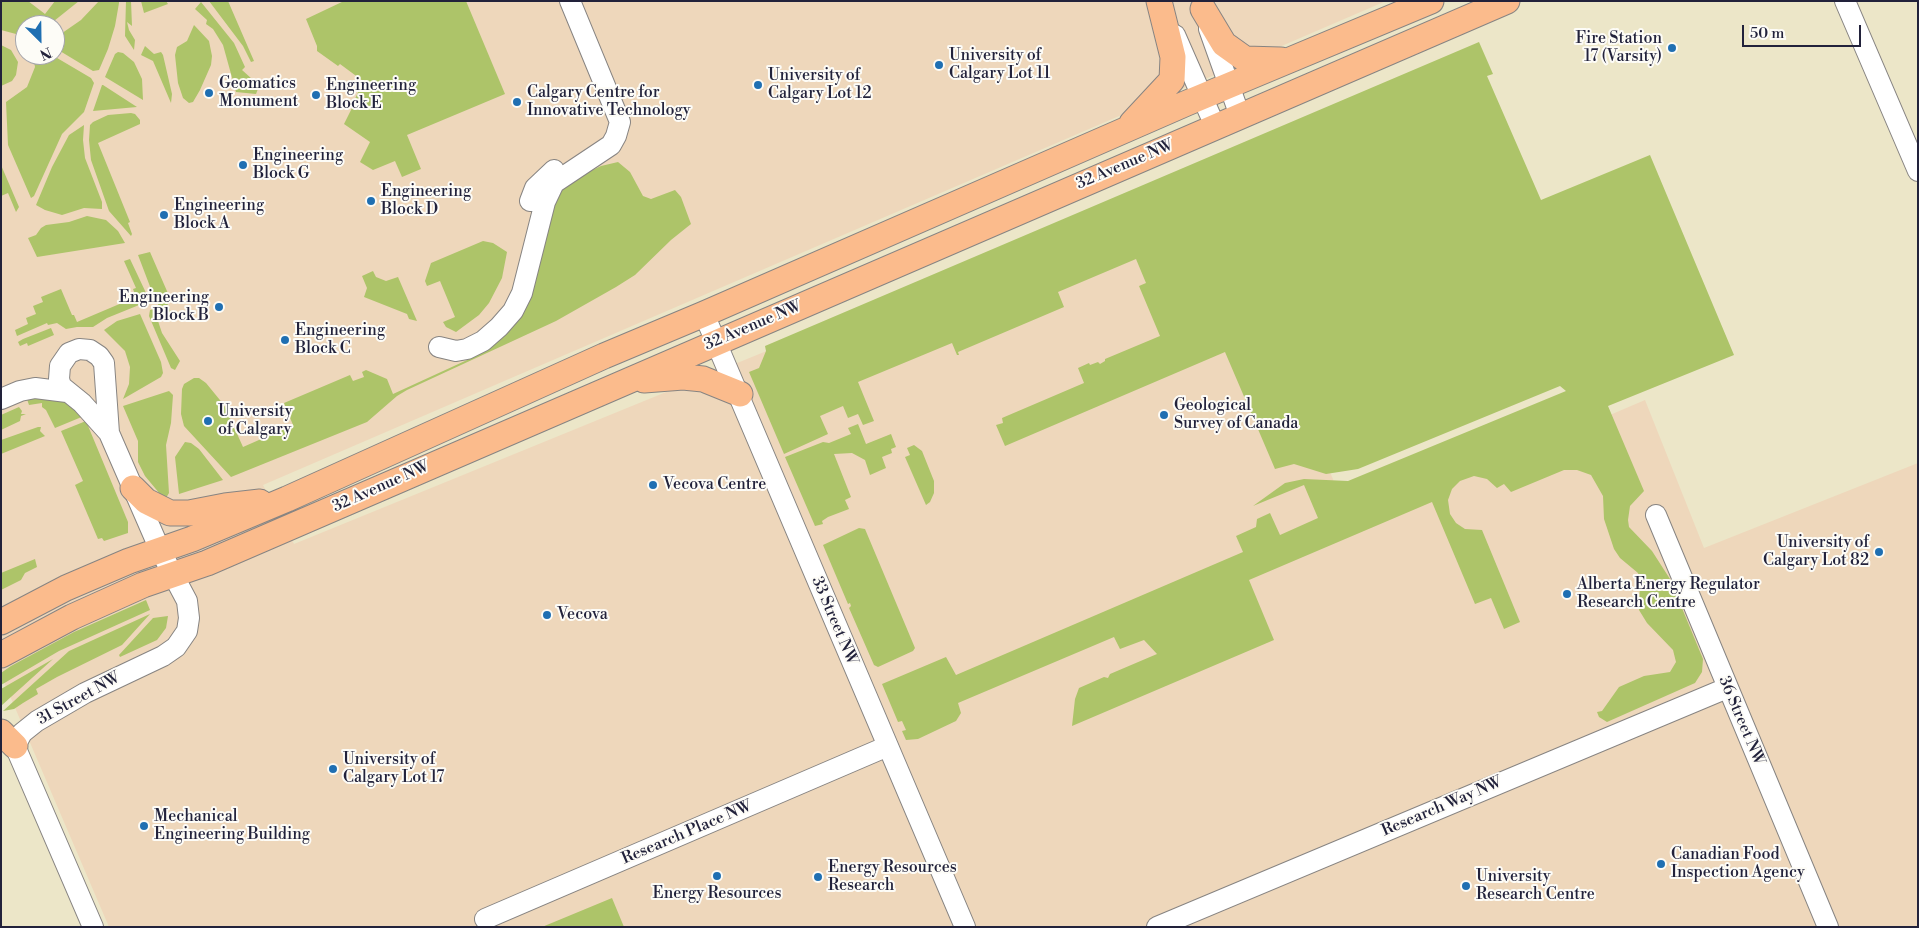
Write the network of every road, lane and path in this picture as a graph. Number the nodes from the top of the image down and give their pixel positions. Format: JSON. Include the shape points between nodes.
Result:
{"nodes":[{"id":1,"x":570,"y":1,"type":"edge"},
{"id":2,"x":1160,"y":1,"type":"edge"},
{"id":3,"x":1431,"y":1,"type":"edge"},
{"id":4,"x":1507,"y":1,"type":"edge"},
{"id":5,"x":1845,"y":1,"type":"edge"},
{"id":6,"x":1201,"y":5,"type":"edge"},
{"id":7,"x":1292,"y":60,"type":"junction"},
{"id":8,"x":1228,"y":86,"type":"junction"},
{"id":9,"x":1202,"y":97,"type":"junction"},
{"id":10,"x":1240,"y":116,"type":"junction"},
{"id":11,"x":1215,"y":126,"type":"junction"},
{"id":12,"x":1125,"y":130,"type":"junction"},
{"id":13,"x":597,"y":154,"type":"junction"},
{"id":14,"x":1918,"y":171,"type":"edge"},
{"id":15,"x":530,"y":201,"type":"dead end"},
{"id":16,"x":704,"y":314,"type":"junction"},
{"id":17,"x":716,"y":342,"type":"junction"},
{"id":18,"x":439,"y":347,"type":"dead end"},
{"id":19,"x":63,"y":358,"type":"junction"},
{"id":20,"x":622,"y":382,"type":"junction"},
{"id":21,"x":20,"y":391,"type":"junction"},
{"id":22,"x":66,"y":392,"type":"junction"},
{"id":23,"x":740,"y":394,"type":"junction"},
{"id":24,"x":1,"y":399,"type":"edge"},
{"id":25,"x":109,"y":433,"type":"junction"},
{"id":26,"x":133,"y":488,"type":"junction"},
{"id":27,"x":287,"y":498,"type":"junction"},
{"id":28,"x":1656,"y":515,"type":"dead end"},
{"id":29,"x":160,"y":550,"type":"junction"},
{"id":30,"x":174,"y":574,"type":"junction"},
{"id":31,"x":1,"y":622,"type":"edge"},
{"id":32,"x":1,"y":655,"type":"edge"},
{"id":33,"x":1727,"y":688,"type":"junction"},
{"id":34,"x":8,"y":739,"type":"edge"},
{"id":35,"x":888,"y":746,"type":"junction"},
{"id":36,"x":485,"y":920,"type":"dead end"},
{"id":37,"x":93,"y":927,"type":"edge"},
{"id":38,"x":965,"y":927,"type":"edge"},
{"id":39,"x":1157,"y":927,"type":"edge"},
{"id":40,"x":1828,"y":927,"type":"edge"}],
"edges":[{"from":1,"to":13,"type":"street","via":[[620,122],[611,145]]},
{"from":2,"to":9,"type":"street"},
{"from":2,"to":12,"type":"main road","via":[[1173,58],[1172,80]]},
{"from":3,"to":7,"type":"main road","name":"32 Avenue NW"},
{"from":4,"to":10,"type":"main road","name":"32 Avenue NW"},
{"from":5,"to":14,"type":"street"},
{"from":6,"to":7,"type":"main road","via":[[1224,44],[1245,59]]},
{"from":6,"to":8,"type":"street"},
{"from":7,"to":8,"type":"main road","name":"32 Avenue NW"},
{"from":8,"to":9,"type":"main road","name":"32 Avenue NW"},
{"from":8,"to":10,"type":"street"},
{"from":9,"to":11,"type":"street"},
{"from":9,"to":12,"type":"main road","name":"32 Avenue NW"},
{"from":10,"to":11,"type":"main road","name":"32 Avenue NW"},
{"from":11,"to":17,"type":"main road","name":"32 Avenue NW"},
{"from":12,"to":16,"type":"main road","name":"32 Avenue NW"},
{"from":13,"to":15,"type":"street","via":[[588,154],[547,175],[535,188]]},
{"from":13,"to":18,"type":"street","via":[[566,173],[549,192],[522,293],[504,322],[483,341],[467,349],[456,351]]},
{"from":16,"to":17,"type":"street","name":"33 Street NW"},
{"from":16,"to":27,"type":"main road","name":"32 Avenue NW"},
{"from":17,"to":20,"type":"main road","name":"32 Avenue NW"},
{"from":17,"to":23,"type":"street","name":"33 Street NW"},
{"from":19,"to":21,"type":"street"},
{"from":19,"to":22,"type":"street","via":[[58,379]]},
{"from":19,"to":25,"type":"street","via":[[79,349],[90,350],[104,363]]},
{"from":20,"to":23,"type":"main road","via":[[683,377],[703,379]]},
{"from":20,"to":30,"type":"main road","name":"32 Avenue NW","via":[[207,563]]},
{"from":21,"to":22,"type":"street","via":[[50,388]]},
{"from":21,"to":24,"type":"street"},
{"from":22,"to":25,"type":"street","via":[[82,403]]},
{"from":23,"to":35,"type":"street","name":"33 Street NW"},
{"from":25,"to":26,"type":"street","name":"31 Street NW"},
{"from":26,"to":27,"type":"main road","via":[[146,501],[170,513],[189,514]]},
{"from":26,"to":29,"type":"street","name":"31 Street NW"},
{"from":27,"to":29,"type":"main road","name":"32 Avenue NW"},
{"from":28,"to":33,"type":"street","name":"36 Street NW"},
{"from":29,"to":30,"type":"street","name":"31 Street NW"},
{"from":29,"to":31,"type":"main road","name":"32 Avenue NW","via":[[66,588]]},
{"from":30,"to":32,"type":"main road","name":"32 Avenue NW","via":[[72,617]]},
{"from":30,"to":34,"type":"street","name":"31 Street NW","via":[[188,601],[189,618],[187,630],[176,647],[85,693]]},
{"from":33,"to":39,"type":"street","name":"Research Way NW"},
{"from":33,"to":40,"type":"street","name":"36 Street NW"},
{"from":34,"to":37,"type":"street","name":"31 Street NW"},
{"from":35,"to":36,"type":"street","name":"Research Place NW"},
{"from":35,"to":38,"type":"street","name":"33 Street NW"}]}
